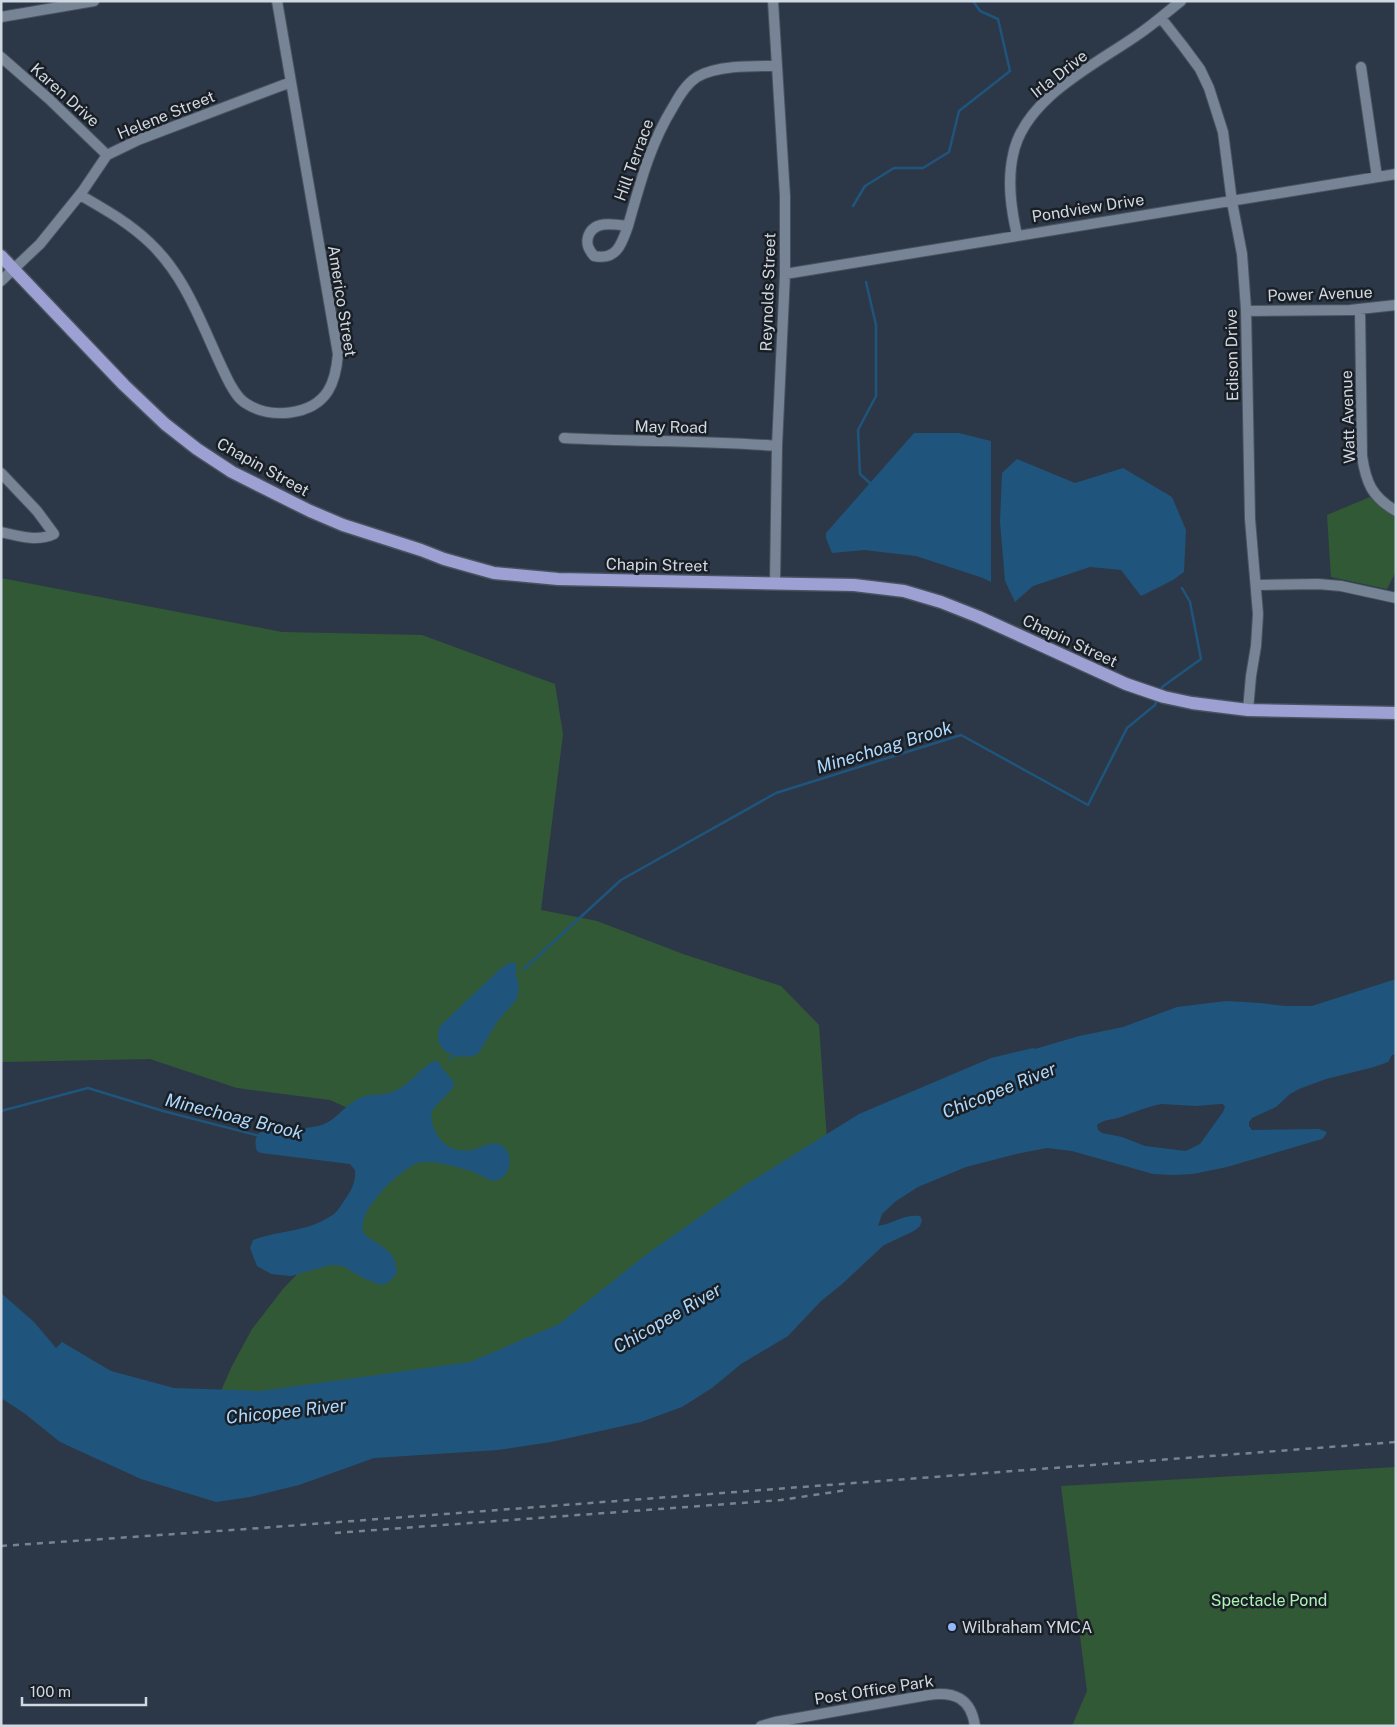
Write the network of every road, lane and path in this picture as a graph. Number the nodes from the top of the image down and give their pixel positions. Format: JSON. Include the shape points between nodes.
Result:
{"nodes":[{"id":1,"x":94,"y":1,"type":"edge"},
{"id":2,"x":277,"y":1,"type":"edge"},
{"id":3,"x":772,"y":1,"type":"edge"},
{"id":4,"x":1181,"y":1,"type":"edge"},
{"id":5,"x":1,"y":17,"type":"edge"},
{"id":6,"x":1161,"y":18,"type":"junction"},
{"id":7,"x":1,"y":58,"type":"edge"},
{"id":8,"x":777,"y":66,"type":"junction"},
{"id":9,"x":1361,"y":67,"type":"dead end"},
{"id":10,"x":291,"y":82,"type":"junction"},
{"id":11,"x":107,"y":155,"type":"junction"},
{"id":12,"x":1396,"y":174,"type":"edge"},
{"id":13,"x":1377,"y":177,"type":"junction"},
{"id":14,"x":80,"y":195,"type":"junction"},
{"id":15,"x":1232,"y":202,"type":"junction"},
{"id":16,"x":628,"y":226,"type":"dead end"},
{"id":17,"x":1017,"y":235,"type":"junction"},
{"id":18,"x":1,"y":256,"type":"edge"},
{"id":19,"x":14,"y":269,"type":"junction"},
{"id":20,"x":785,"y":274,"type":"junction"},
{"id":21,"x":1,"y":281,"type":"edge"},
{"id":22,"x":1396,"y":305,"type":"edge"},
{"id":23,"x":1360,"y":309,"type":"junction"},
{"id":24,"x":1246,"y":311,"type":"junction"},
{"id":25,"x":564,"y":438,"type":"dead end"},
{"id":26,"x":777,"y":446,"type":"junction"},
{"id":27,"x":1,"y":473,"type":"edge"},
{"id":28,"x":1396,"y":511,"type":"edge"},
{"id":29,"x":1,"y":532,"type":"edge"},
{"id":30,"x":775,"y":584,"type":"junction"},
{"id":31,"x":1257,"y":585,"type":"junction"},
{"id":32,"x":1395,"y":595,"type":"edge"},
{"id":33,"x":1248,"y":710,"type":"junction"},
{"id":34,"x":1396,"y":713,"type":"edge"},
{"id":35,"x":761,"y":1726,"type":"edge"},
{"id":36,"x":975,"y":1726,"type":"edge"}],
"edges":[{"from":1,"to":5,"type":"street"},
{"from":2,"to":10,"type":"street","name":"Americo Street"},
{"from":3,"to":8,"type":"street","name":"Reynolds Street"},
{"from":4,"to":6,"type":"street","name":"Irla Drive"},
{"from":6,"to":15,"type":"street","name":"Edison Drive","via":[[1200,69],[1209,88],[1223,132]]},
{"from":6,"to":17,"type":"street","name":"Irla Drive","via":[[1072,79],[1047,99],[1026,124],[1013,154],[1010,175]]},
{"from":7,"to":11,"type":"street","name":"Karen Drive"},
{"from":8,"to":16,"type":"street","name":"Hill Terrace","via":[[718,70],[696,78],[686,88],[654,142]]},
{"from":8,"to":20,"type":"street","name":"Reynolds Street","via":[[785,196]]},
{"from":9,"to":13,"type":"street"},
{"from":10,"to":11,"type":"street","name":"Helene Street","via":[[138,140]]},
{"from":10,"to":14,"type":"street","name":"Americo Street","via":[[338,354],[337,367],[327,392],[313,405],[302,410],[279,412],[255,409],[245,404],[226,376],[188,295],[150,242],[121,218]]},
{"from":11,"to":14,"type":"street","name":"Helene Street"},
{"from":12,"to":13,"type":"street","name":"Pondview Drive"},
{"from":13,"to":15,"type":"street","name":"Pondview Drive"},
{"from":14,"to":19,"type":"street","name":"Helene Street","via":[[40,244]]},
{"from":15,"to":17,"type":"street","name":"Pondview Drive"},
{"from":15,"to":24,"type":"street","name":"Edison Drive","via":[[1242,254]]},
{"from":17,"to":20,"type":"street","name":"Pondview Drive"},
{"from":18,"to":19,"type":"main road","name":"Chapin Street"},
{"from":19,"to":21,"type":"street","name":"Helene Street"},
{"from":19,"to":30,"type":"main road","name":"Chapin Street","via":[[124,385],[166,424],[232,472],[310,512],[494,573],[558,579]]},
{"from":20,"to":26,"type":"street","name":"Reynolds Street"},
{"from":22,"to":23,"type":"street","name":"Power Avenue"},
{"from":23,"to":24,"type":"street","name":"Power Avenue"},
{"from":23,"to":28,"type":"street","name":"Watt Avenue","via":[[1364,470],[1376,496]]},
{"from":24,"to":31,"type":"street","name":"Edison Drive","via":[[1250,519]]},
{"from":25,"to":26,"type":"street","name":"May Road"},
{"from":26,"to":30,"type":"street","name":"Reynolds Street"},
{"from":27,"to":29,"type":"street","via":[[54,534],[21,537]]},
{"from":30,"to":33,"type":"main road","name":"Chapin Street","via":[[854,585],[922,596],[979,617],[1158,696]]},
{"from":31,"to":32,"type":"street","via":[[1318,584]]},
{"from":31,"to":33,"type":"street","name":"Edison Drive","via":[[1256,646]]},
{"from":33,"to":34,"type":"main road","name":"Chapin Street"},
{"from":35,"to":36,"type":"street","name":"Post Office Park","via":[[928,1695],[952,1694],[964,1701]]}]}
